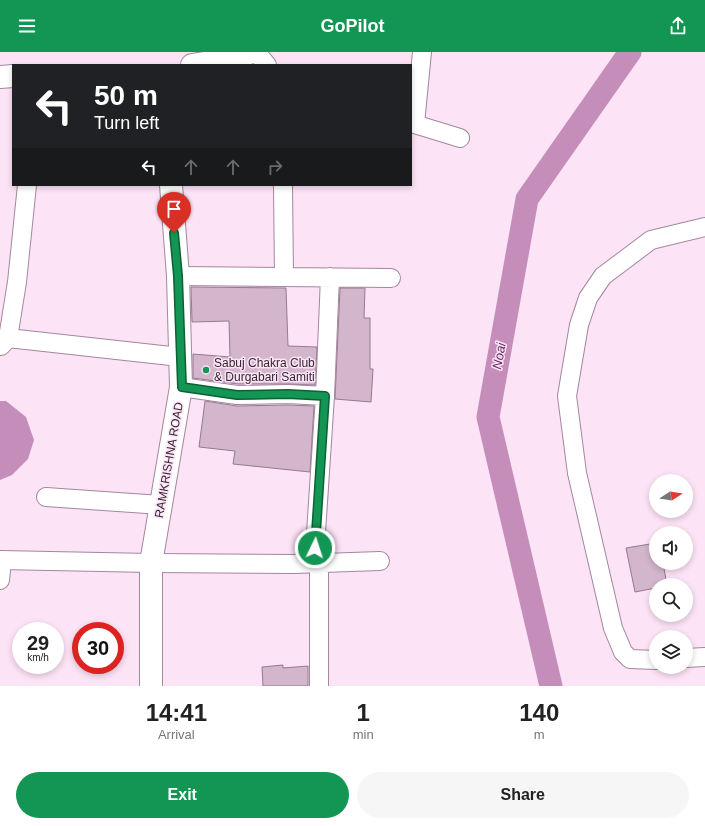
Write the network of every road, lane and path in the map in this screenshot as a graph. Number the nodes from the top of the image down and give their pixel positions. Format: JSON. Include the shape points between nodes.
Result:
{"nodes":[{"id":1,"x":252,"y":52,"type":"edge"},
{"id":2,"x":256,"y":52,"type":"edge"},
{"id":3,"x":422,"y":52,"type":"edge"},
{"id":4,"x":198,"y":64,"type":"edge"},
{"id":5,"x":266,"y":64,"type":"edge"},
{"id":6,"x":12,"y":76,"type":"edge"},
{"id":7,"x":0,"y":77,"type":"edge"},
{"id":8,"x":413,"y":124,"type":"edge"},
{"id":9,"x":460,"y":138,"type":"dead end"},
{"id":10,"x":27,"y":186,"type":"edge"},
{"id":11,"x":171,"y":186,"type":"edge"},
{"id":12,"x":283,"y":186,"type":"edge"},
{"id":13,"x":705,"y":227,"type":"edge"},
{"id":14,"x":178,"y":276,"type":"junction"},
{"id":15,"x":284,"y":277,"type":"junction"},
{"id":16,"x":330,"y":277,"type":"junction"},
{"id":17,"x":391,"y":278,"type":"dead end"},
{"id":18,"x":4,"y":342,"type":"edge"},
{"id":19,"x":180,"y":357,"type":"junction"},
{"id":20,"x":182,"y":387,"type":"junction"},
{"id":21,"x":325,"y":396,"type":"junction"},
{"id":22,"x":46,"y":497,"type":"dead end"},
{"id":23,"x":161,"y":506,"type":"junction"},
{"id":24,"x":1,"y":560,"type":"edge"},
{"id":25,"x":380,"y":561,"type":"dead end"},
{"id":26,"x":151,"y":563,"type":"junction"},
{"id":27,"x":317,"y":563,"type":"junction"},
{"id":28,"x":0,"y":580,"type":"edge"},
{"id":29,"x":705,"y":657,"type":"edge"},
{"id":30,"x":693,"y":658,"type":"edge"},
{"id":31,"x":649,"y":660,"type":"edge"},
{"id":32,"x":151,"y":686,"type":"edge"},
{"id":33,"x":319,"y":686,"type":"edge"}],
"edges":[{"from":1,"to":4,"type":"street","via":[[236,58]]},
{"from":2,"to":5,"type":"street"},
{"from":3,"to":8,"type":"street"},
{"from":6,"to":7,"type":"street"},
{"from":8,"to":9,"type":"street"},
{"from":10,"to":18,"type":"street","via":[[17,282]]},
{"from":11,"to":14,"type":"street","name":"RAMKRISHNA ROAD"},
{"from":12,"to":15,"type":"street"},
{"from":13,"to":31,"type":"street","via":[[651,240],[603,276],[588,298],[579,325],[567,396],[577,474],[613,628],[623,652],[630,659]]},
{"from":14,"to":15,"type":"street"},
{"from":14,"to":19,"type":"street","name":"RAMKRISHNA ROAD"},
{"from":15,"to":16,"type":"street"},
{"from":16,"to":17,"type":"street"},
{"from":16,"to":21,"type":"street"},
{"from":18,"to":19,"type":"street"},
{"from":19,"to":20,"type":"street","name":"RAMKRISHNA ROAD"},
{"from":20,"to":21,"type":"street","via":[[237,395]]},
{"from":20,"to":23,"type":"street","name":"RAMKRISHNA ROAD"},
{"from":21,"to":27,"type":"street"},
{"from":22,"to":23,"type":"street"},
{"from":23,"to":26,"type":"street","name":"RAMKRISHNA ROAD"},
{"from":24,"to":26,"type":"street"},
{"from":24,"to":28,"type":"street"},
{"from":25,"to":27,"type":"street"},
{"from":26,"to":27,"type":"street"},
{"from":26,"to":32,"type":"street","name":"RAMKRISHNA ROAD"},
{"from":27,"to":33,"type":"street"},
{"from":29,"to":30,"type":"street"}]}
